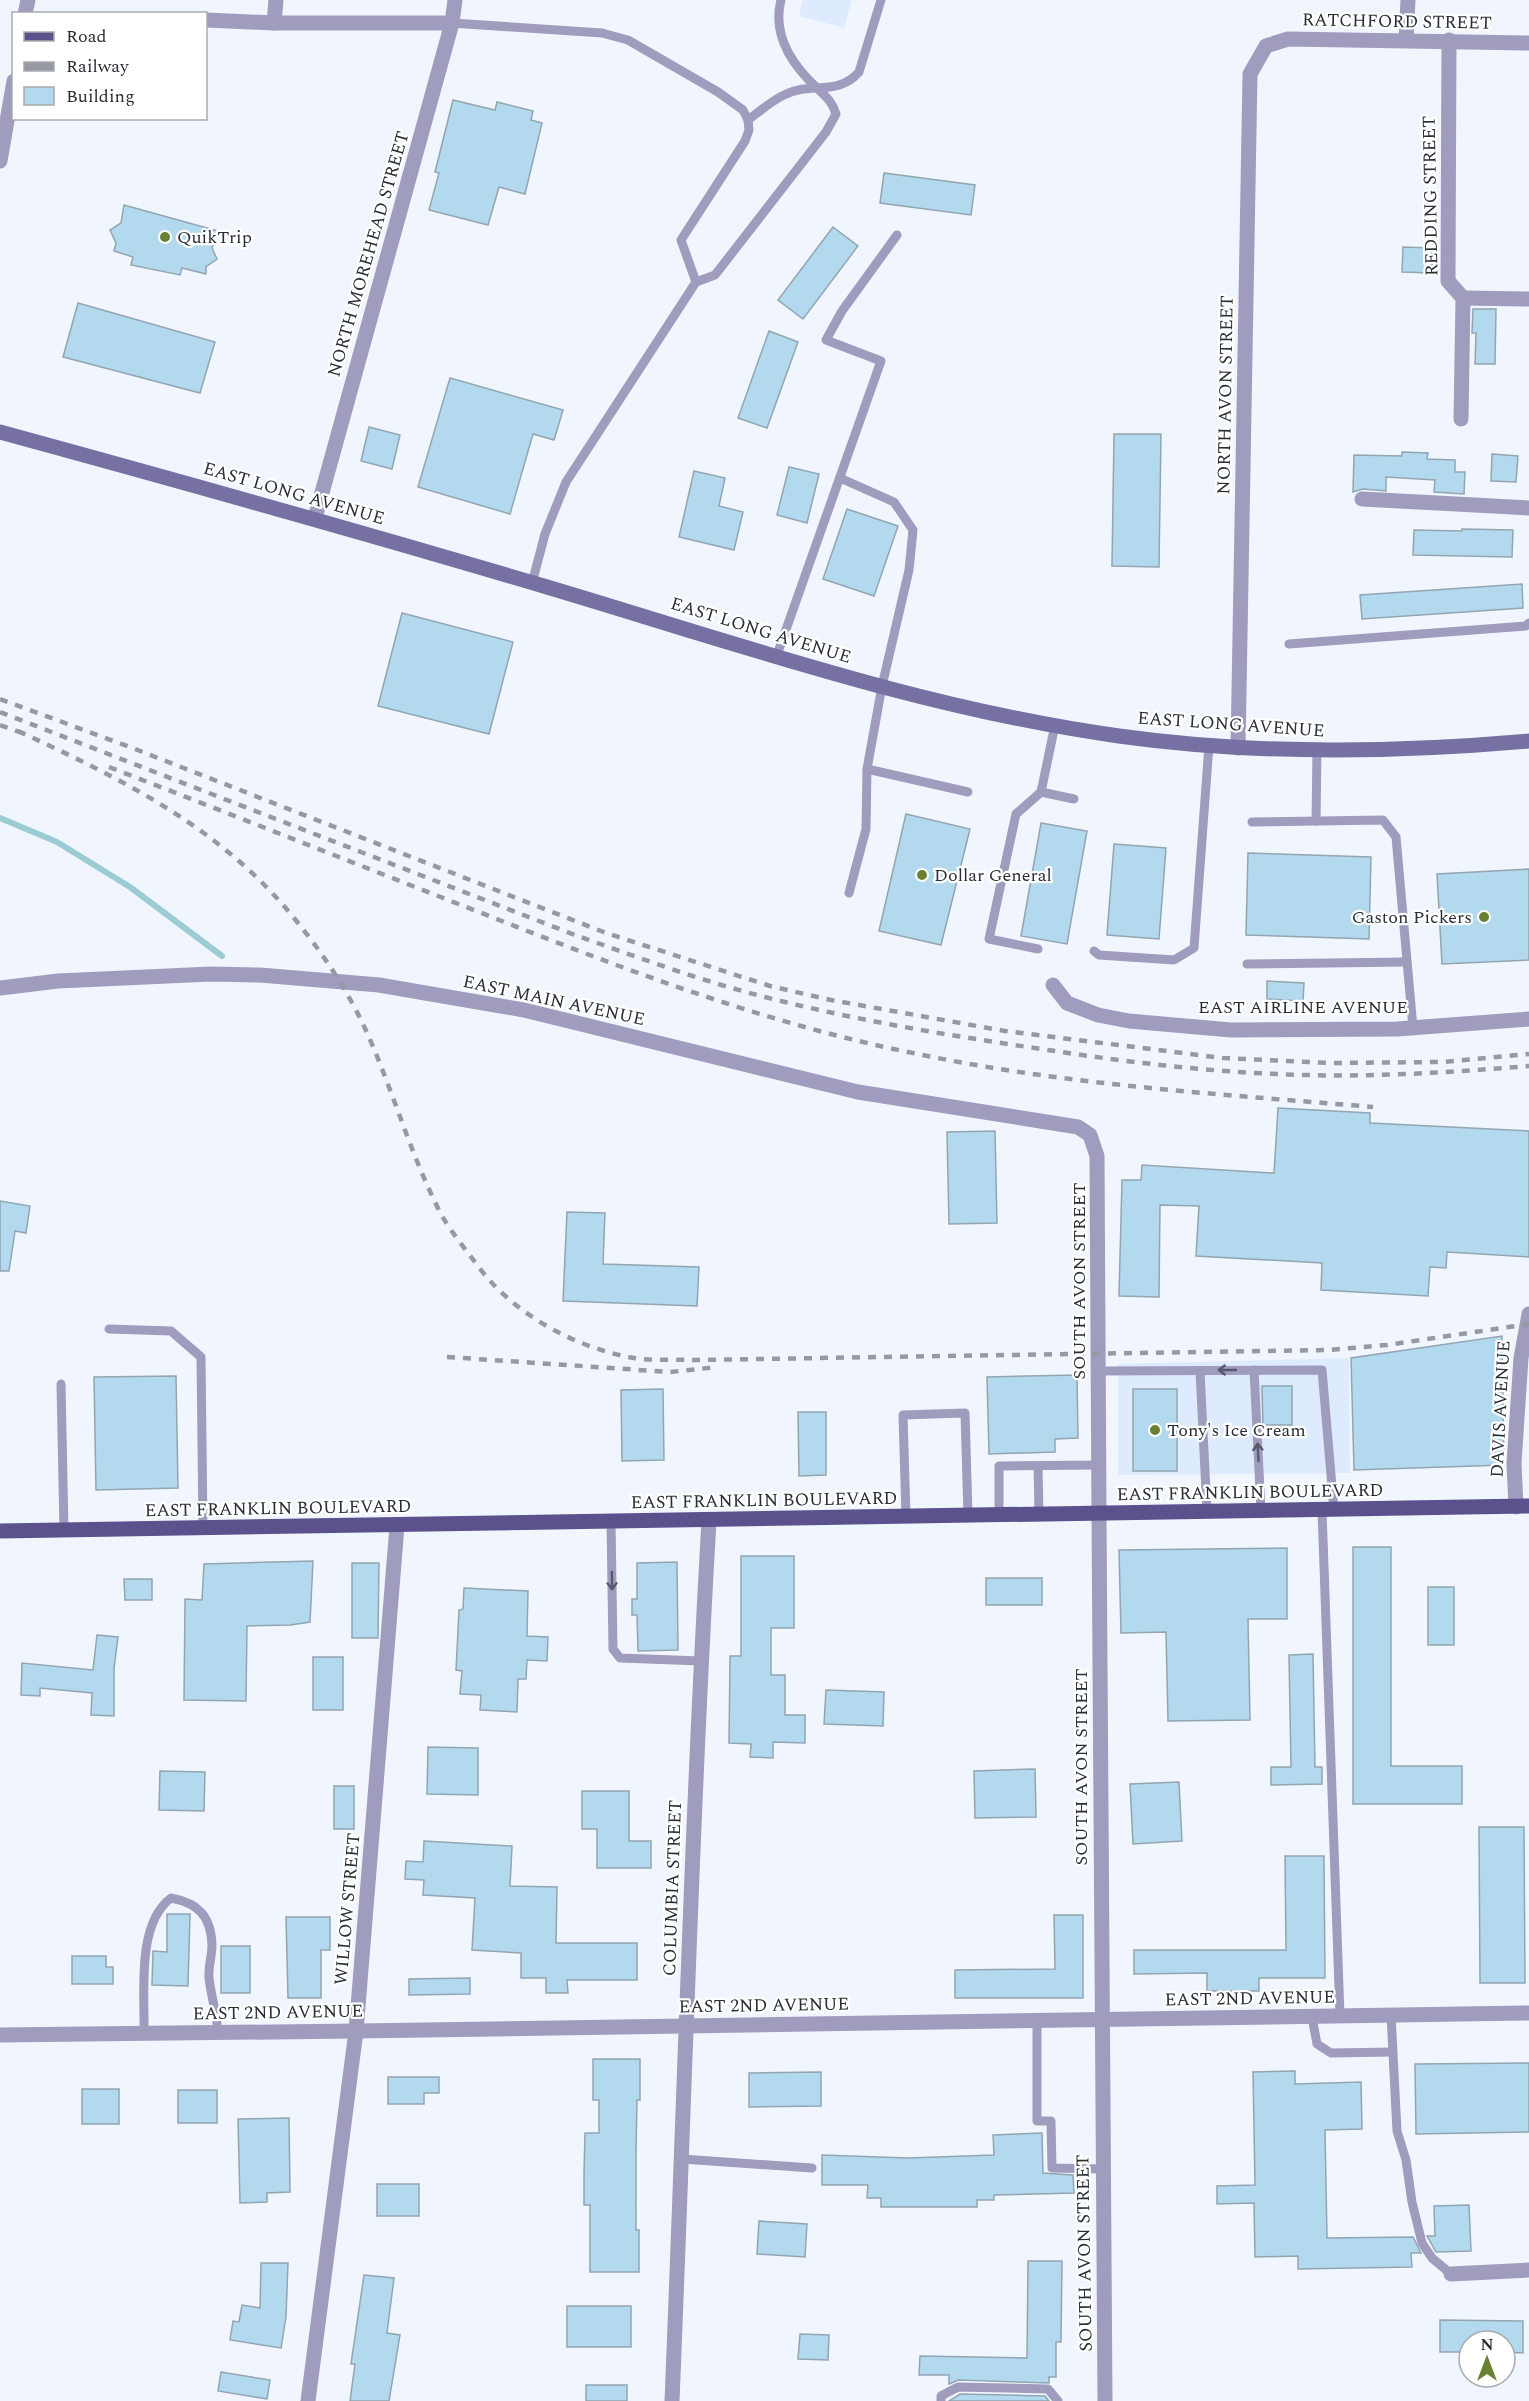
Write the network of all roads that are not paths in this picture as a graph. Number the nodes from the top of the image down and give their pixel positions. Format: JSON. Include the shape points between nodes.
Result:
{"nodes":[{"id":1,"x":276,"y":0,"type":"edge"},
{"id":2,"x":455,"y":0,"type":"edge"},
{"id":3,"x":781,"y":0,"type":"edge"},
{"id":4,"x":881,"y":0,"type":"edge"},
{"id":5,"x":1408,"y":0,"type":"edge"},
{"id":6,"x":207,"y":20,"type":"edge"},
{"id":7,"x":274,"y":23,"type":"junction"},
{"id":8,"x":452,"y":23,"type":"junction"},
{"id":9,"x":1406,"y":40,"type":"junction"},
{"id":10,"x":1449,"y":40,"type":"junction"},
{"id":11,"x":1529,"y":43,"type":"edge"},
{"id":12,"x":1266,"y":46,"type":"joint"},
{"id":13,"x":815,"y":87,"type":"junction"},
{"id":14,"x":12,"y":92,"type":"edge"},
{"id":15,"x":748,"y":120,"type":"junction"},
{"id":16,"x":0,"y":161,"type":"edge"},
{"id":17,"x":897,"y":236,"type":"dead end"},
{"id":18,"x":696,"y":282,"type":"junction"},
{"id":19,"x":1463,"y":298,"type":"junction"},
{"id":20,"x":1529,"y":299,"type":"edge"},
{"id":21,"x":1461,"y":418,"type":"dead end"},
{"id":22,"x":0,"y":432,"type":"edge"},
{"id":23,"x":840,"y":478,"type":"junction"},
{"id":24,"x":1362,"y":500,"type":"dead end"},
{"id":25,"x":1529,"y":508,"type":"edge"},
{"id":26,"x":315,"y":518,"type":"junction"},
{"id":27,"x":532,"y":583,"type":"junction"},
{"id":28,"x":1529,"y":623,"type":"edge"},
{"id":29,"x":1289,"y":644,"type":"dead end"},
{"id":30,"x":777,"y":655,"type":"junction"},
{"id":31,"x":882,"y":686,"type":"junction"},
{"id":32,"x":1055,"y":725,"type":"junction"},
{"id":33,"x":1529,"y":741,"type":"edge"},
{"id":34,"x":1209,"y":745,"type":"junction"},
{"id":35,"x":1238,"y":748,"type":"junction"},
{"id":36,"x":1317,"y":750,"type":"junction"},
{"id":37,"x":867,"y":769,"type":"junction"},
{"id":38,"x":968,"y":792,"type":"dead end"},
{"id":39,"x":1041,"y":792,"type":"junction"},
{"id":40,"x":1074,"y":799,"type":"dead end"},
{"id":41,"x":1316,"y":821,"type":"junction"},
{"id":42,"x":1252,"y":822,"type":"dead end"},
{"id":43,"x":849,"y":893,"type":"dead end"},
{"id":44,"x":1038,"y":950,"type":"dead end"},
{"id":45,"x":1094,"y":951,"type":"dead end"},
{"id":46,"x":1406,"y":962,"type":"junction"},
{"id":47,"x":1247,"y":964,"type":"dead end"},
{"id":48,"x":1053,"y":985,"type":"dead end"},
{"id":49,"x":0,"y":988,"type":"edge"},
{"id":50,"x":1529,"y":1019,"type":"edge"},
{"id":51,"x":1413,"y":1028,"type":"junction"},
{"id":52,"x":1090,"y":1134,"type":"joint"},
{"id":53,"x":1529,"y":1314,"type":"edge"},
{"id":54,"x":109,"y":1329,"type":"dead end"},
{"id":55,"x":1525,"y":1358,"type":"edge"},
{"id":56,"x":1254,"y":1370,"type":"junction"},
{"id":57,"x":1099,"y":1371,"type":"junction"},
{"id":58,"x":1200,"y":1371,"type":"junction"},
{"id":59,"x":60,"y":1384,"type":"dead end"},
{"id":60,"x":1100,"y":1465,"type":"junction"},
{"id":61,"x":1038,"y":1466,"type":"junction"},
{"id":62,"x":1523,"y":1506,"type":"edge"},
{"id":63,"x":1328,"y":1510,"type":"junction"},
{"id":64,"x":1261,"y":1511,"type":"junction"},
{"id":65,"x":1207,"y":1512,"type":"junction"},
{"id":66,"x":1039,"y":1514,"type":"junction"},
{"id":67,"x":1099,"y":1514,"type":"junction"},
{"id":68,"x":968,"y":1515,"type":"junction"},
{"id":69,"x":999,"y":1515,"type":"junction"},
{"id":70,"x":906,"y":1516,"type":"junction"},
{"id":71,"x":709,"y":1521,"type":"junction"},
{"id":72,"x":611,"y":1522,"type":"junction"},
{"id":73,"x":397,"y":1526,"type":"junction"},
{"id":74,"x":203,"y":1528,"type":"junction"},
{"id":75,"x":64,"y":1530,"type":"junction"},
{"id":76,"x":0,"y":1531,"type":"edge"},
{"id":77,"x":701,"y":1662,"type":"junction"},
{"id":78,"x":1529,"y":2013,"type":"edge"},
{"id":79,"x":1391,"y":2015,"type":"junction"},
{"id":80,"x":1340,"y":2016,"type":"junction"},
{"id":81,"x":1312,"y":2017,"type":"junction"},
{"id":82,"x":1101,"y":2020,"type":"junction"},
{"id":83,"x":1037,"y":2021,"type":"junction"},
{"id":84,"x":687,"y":2025,"type":"junction"},
{"id":85,"x":356,"y":2031,"type":"junction"},
{"id":86,"x":144,"y":2033,"type":"junction"},
{"id":87,"x":218,"y":2033,"type":"junction"},
{"id":88,"x":0,"y":2034,"type":"edge"},
{"id":89,"x":1392,"y":2052,"type":"junction"},
{"id":90,"x":682,"y":2159,"type":"junction"},
{"id":91,"x":812,"y":2168,"type":"dead end"},
{"id":92,"x":1103,"y":2169,"type":"junction"},
{"id":93,"x":1529,"y":2270,"type":"edge"},
{"id":94,"x":1451,"y":2274,"type":"joint"},
{"id":95,"x":308,"y":2401,"type":"edge"},
{"id":96,"x":672,"y":2401,"type":"edge"},
{"id":97,"x":941,"y":2401,"type":"edge"},
{"id":98,"x":1058,"y":2401,"type":"edge"},
{"id":99,"x":1105,"y":2401,"type":"edge"}],
"edges":[{"from":1,"to":7,"type":"street"},
{"from":2,"to":8,"type":"street","name":"NORTH MOREHEAD STREET"},
{"from":3,"to":13,"type":"lane","via":[[777,13],[782,40],[793,61]]},
{"from":4,"to":13,"type":"lane","via":[[859,72],[841,86]]},
{"from":5,"to":9,"type":"street"},
{"from":6,"to":7,"type":"street"},
{"from":7,"to":8,"type":"street"},
{"from":8,"to":15,"type":"lane","via":[[602,33],[628,40],[718,92],[743,110]]},
{"from":8,"to":26,"type":"street","name":"NORTH MOREHEAD STREET"},
{"from":9,"to":10,"type":"street","name":"RATCHFORD STREET"},
{"from":9,"to":12,"type":"street","name":"RATCHFORD STREET","via":[[1288,39]]},
{"from":10,"to":11,"type":"street","name":"RATCHFORD STREET"},
{"from":10,"to":19,"type":"street","name":"REDDING STREET","via":[[1448,281]]},
{"from":12,"to":35,"type":"street","name":"NORTH AVON STREET","via":[[1250,74]]},
{"from":13,"to":15,"type":"lane","via":[[785,94]]},
{"from":13,"to":18,"type":"lane","via":[[832,102],[836,114],[826,132],[715,275]]},
{"from":14,"to":16,"type":"street"},
{"from":15,"to":18,"type":"lane","via":[[745,141],[681,240]]},
{"from":17,"to":23,"type":"lane","via":[[842,311],[826,340],[881,361]]},
{"from":18,"to":27,"type":"lane","via":[[566,482],[545,534]]},
{"from":19,"to":20,"type":"street"},
{"from":19,"to":21,"type":"street"},
{"from":22,"to":26,"type":"main road","name":"EAST LONG AVENUE"},
{"from":23,"to":30,"type":"lane"},
{"from":23,"to":31,"type":"lane","via":[[894,502],[913,530],[909,570]]},
{"from":24,"to":25,"type":"street"},
{"from":26,"to":27,"type":"main road","name":"EAST LONG AVENUE"},
{"from":27,"to":30,"type":"main road","name":"EAST LONG AVENUE"},
{"from":28,"to":29,"type":"lane"},
{"from":30,"to":31,"type":"main road","name":"EAST LONG AVENUE"},
{"from":31,"to":32,"type":"main road","name":"EAST LONG AVENUE"},
{"from":31,"to":37,"type":"lane"},
{"from":32,"to":34,"type":"main road","name":"EAST LONG AVENUE"},
{"from":32,"to":39,"type":"lane"},
{"from":33,"to":36,"type":"main road","name":"EAST LONG AVENUE"},
{"from":34,"to":35,"type":"main road","name":"EAST LONG AVENUE"},
{"from":34,"to":45,"type":"lane","via":[[1194,948],[1174,960],[1099,955]]},
{"from":35,"to":36,"type":"main road","name":"EAST LONG AVENUE"},
{"from":36,"to":41,"type":"lane"},
{"from":37,"to":38,"type":"lane"},
{"from":37,"to":43,"type":"lane","via":[[866,829]]},
{"from":39,"to":40,"type":"lane"},
{"from":39,"to":44,"type":"lane","via":[[1016,814],[989,939]]},
{"from":41,"to":42,"type":"lane"},
{"from":41,"to":46,"type":"lane","via":[[1383,820],[1396,837]]},
{"from":46,"to":47,"type":"lane"},
{"from":46,"to":51,"type":"lane"},
{"from":48,"to":51,"type":"street","name":"EAST AIRLINE AVENUE","via":[[1067,1004],[1129,1021],[1231,1030]]},
{"from":49,"to":52,"type":"street","name":"EAST MAIN AVENUE","via":[[212,974],[379,985],[524,1010],[858,1092],[1070,1125]]},
{"from":50,"to":51,"type":"street","name":"EAST AIRLINE AVENUE"},
{"from":52,"to":57,"type":"street","name":"SOUTH AVON STREET","via":[[1097,1156]]},
{"from":53,"to":55,"type":"street","name":"DAVIS AVENUE"},
{"from":54,"to":74,"type":"lane","via":[[171,1331],[201,1357]]},
{"from":55,"to":62,"type":"street","name":"DAVIS AVENUE","via":[[1514,1463]]},
{"from":56,"to":58,"type":"lane","one_way":true},
{"from":56,"to":63,"type":"lane","via":[[1322,1370]]},
{"from":64,"to":56,"type":"lane","one_way":true},
{"from":57,"to":58,"type":"lane"},
{"from":57,"to":60,"type":"street","name":"SOUTH AVON STREET"},
{"from":58,"to":65,"type":"lane"},
{"from":59,"to":75,"type":"lane"},
{"from":60,"to":61,"type":"lane"},
{"from":60,"to":67,"type":"street","name":"SOUTH AVON STREET"},
{"from":61,"to":66,"type":"lane"},
{"from":61,"to":69,"type":"lane","via":[[999,1466]]},
{"from":62,"to":63,"type":"main road","name":"EAST FRANKLIN BOULEVARD"},
{"from":63,"to":64,"type":"main road","name":"EAST FRANKLIN BOULEVARD"},
{"from":63,"to":80,"type":"lane"},
{"from":64,"to":65,"type":"main road","name":"EAST FRANKLIN BOULEVARD"},
{"from":65,"to":67,"type":"main road","name":"EAST FRANKLIN BOULEVARD"},
{"from":66,"to":67,"type":"main road","name":"EAST FRANKLIN BOULEVARD"},
{"from":66,"to":69,"type":"main road","name":"EAST FRANKLIN BOULEVARD"},
{"from":67,"to":82,"type":"street","name":"SOUTH AVON STREET"},
{"from":68,"to":69,"type":"main road","name":"EAST FRANKLIN BOULEVARD"},
{"from":68,"to":70,"type":"main road","name":"EAST FRANKLIN BOULEVARD"},
{"from":68,"to":70,"type":"lane","via":[[965,1413],[955,1413],[903,1414]]},
{"from":70,"to":71,"type":"main road","name":"EAST FRANKLIN BOULEVARD"},
{"from":71,"to":72,"type":"main road","name":"EAST FRANKLIN BOULEVARD"},
{"from":71,"to":77,"type":"street","name":"COLUMBIA STREET"},
{"from":72,"to":73,"type":"main road","name":"EAST FRANKLIN BOULEVARD"},
{"from":72,"to":77,"type":"lane","one_way":true,"via":[[613,1649],[620,1658]]},
{"from":73,"to":74,"type":"main road","name":"EAST FRANKLIN BOULEVARD"},
{"from":73,"to":85,"type":"street","name":"WILLOW STREET"},
{"from":74,"to":75,"type":"main road","name":"EAST FRANKLIN BOULEVARD"},
{"from":75,"to":76,"type":"main road","name":"EAST FRANKLIN BOULEVARD"},
{"from":77,"to":84,"type":"street","name":"COLUMBIA STREET"},
{"from":78,"to":79,"type":"street","name":"EAST 2ND AVENUE"},
{"from":79,"to":80,"type":"street","name":"EAST 2ND AVENUE"},
{"from":79,"to":89,"type":"lane"},
{"from":80,"to":81,"type":"street","name":"EAST 2ND AVENUE"},
{"from":81,"to":82,"type":"street","name":"EAST 2ND AVENUE"},
{"from":81,"to":89,"type":"lane","via":[[1317,2044],[1331,2053]]},
{"from":82,"to":83,"type":"street","name":"EAST 2ND AVENUE"},
{"from":82,"to":92,"type":"street","name":"SOUTH AVON STREET"},
{"from":83,"to":84,"type":"street","name":"EAST 2ND AVENUE"},
{"from":83,"to":92,"type":"lane","via":[[1037,2121],[1052,2121],[1052,2168]]},
{"from":84,"to":85,"type":"street","name":"EAST 2ND AVENUE"},
{"from":84,"to":90,"type":"street","name":"COLUMBIA STREET"},
{"from":85,"to":87,"type":"street","name":"EAST 2ND AVENUE"},
{"from":85,"to":95,"type":"street","name":"WILLOW STREET"},
{"from":86,"to":87,"type":"street","name":"EAST 2ND AVENUE"},
{"from":86,"to":87,"type":"lane","via":[[148,1931],[162,1905],[171,1898],[196,1907],[207,1923],[212,1945],[209,1976]]},
{"from":86,"to":88,"type":"street","name":"EAST 2ND AVENUE"},
{"from":89,"to":94,"type":"lane","via":[[1397,2132],[1422,2242],[1432,2258]]},
{"from":90,"to":91,"type":"lane"},
{"from":90,"to":96,"type":"street","name":"COLUMBIA STREET"},
{"from":92,"to":99,"type":"street","name":"SOUTH AVON STREET"},
{"from":93,"to":94,"type":"street"},
{"from":97,"to":98,"type":"lane","via":[[940,2396],[958,2387],[1048,2389]]}]}
